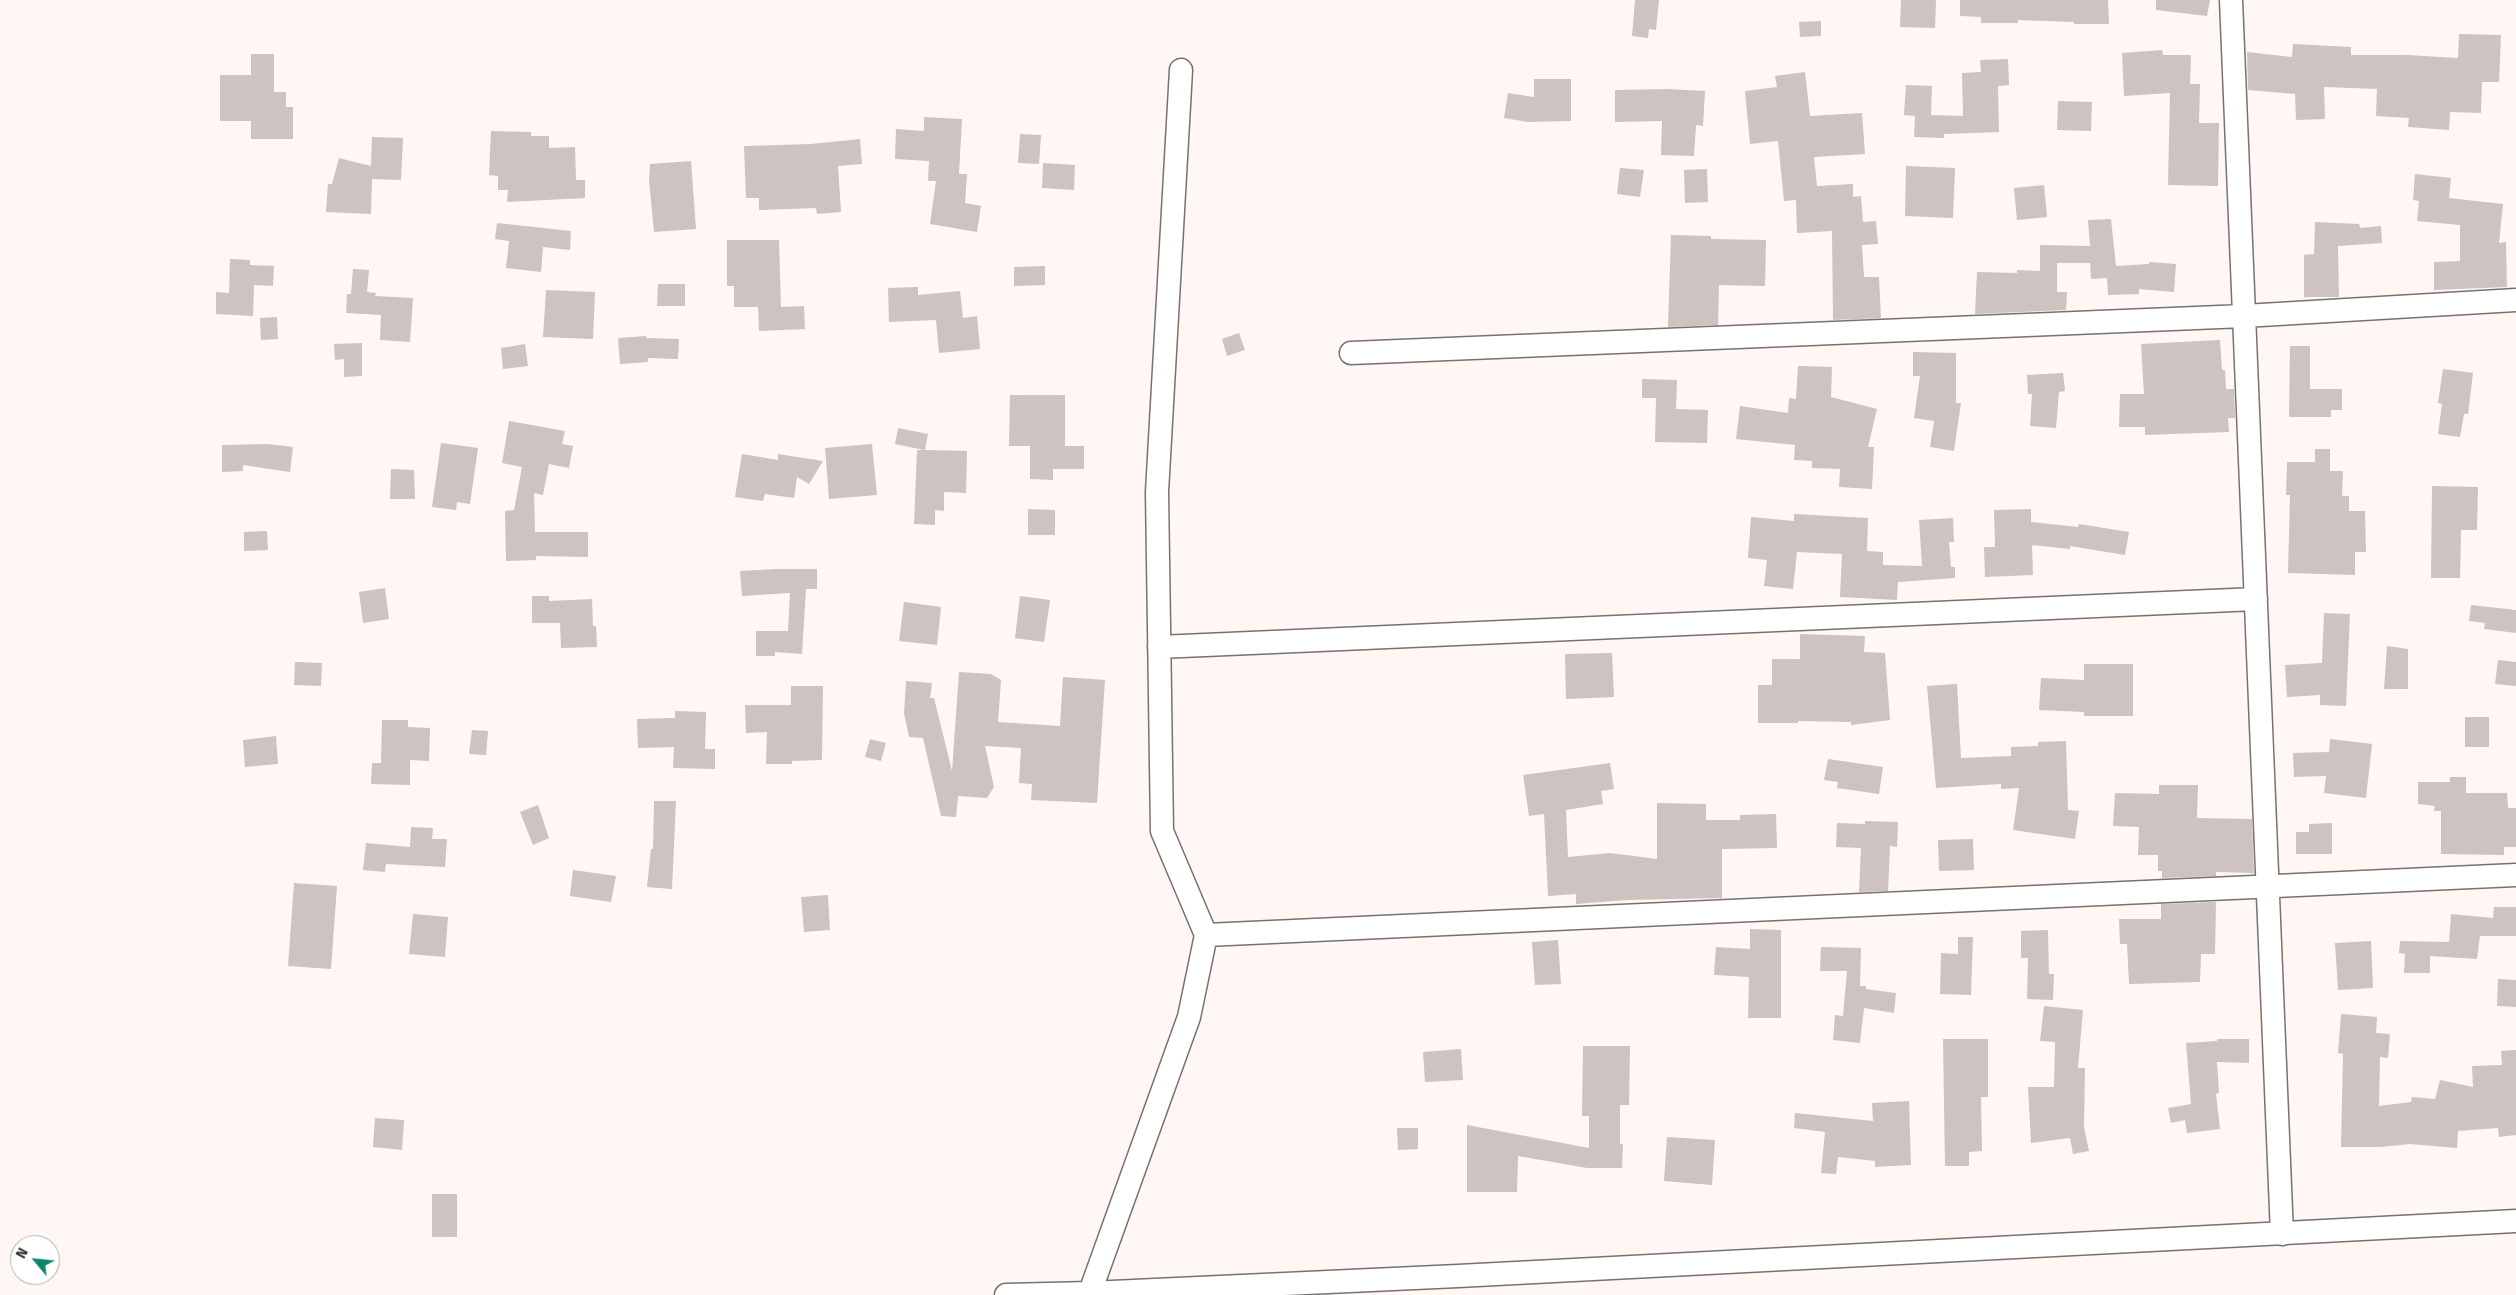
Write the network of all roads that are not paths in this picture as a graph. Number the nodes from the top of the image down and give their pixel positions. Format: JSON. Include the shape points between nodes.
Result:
{"nodes":[{"id":1,"x":2231,"y":0,"type":"edge"},
{"id":2,"x":1181,"y":70,"type":"dead end"},
{"id":3,"x":2516,"y":300,"type":"edge"},
{"id":4,"x":2244,"y":316,"type":"junction"},
{"id":5,"x":1351,"y":353,"type":"dead end"},
{"id":6,"x":2256,"y":599,"type":"junction"},
{"id":7,"x":1159,"y":648,"type":"junction"},
{"id":8,"x":2516,"y":875,"type":"edge"},
{"id":9,"x":2267,"y":887,"type":"junction"},
{"id":10,"x":1206,"y":935,"type":"junction"},
{"id":11,"x":2516,"y":1221,"type":"edge"},
{"id":12,"x":2282,"y":1234,"type":"junction"},
{"id":13,"x":1089,"y":1294,"type":"edge"},
{"id":14,"x":1006,"y":1295,"type":"edge"}],
"edges":[{"from":1,"to":4,"type":"street"},
{"from":2,"to":7,"type":"street","via":[[1157,492]]},
{"from":3,"to":4,"type":"street"},
{"from":4,"to":5,"type":"street"},
{"from":4,"to":6,"type":"street"},
{"from":6,"to":7,"type":"street"},
{"from":6,"to":9,"type":"street"},
{"from":7,"to":10,"type":"street","via":[[1162,831]]},
{"from":8,"to":9,"type":"street"},
{"from":9,"to":10,"type":"street"},
{"from":9,"to":12,"type":"street"},
{"from":10,"to":13,"type":"street","via":[[1190,1018]]},
{"from":11,"to":12,"type":"street"},
{"from":12,"to":13,"type":"street"},
{"from":13,"to":14,"type":"street"}]}
